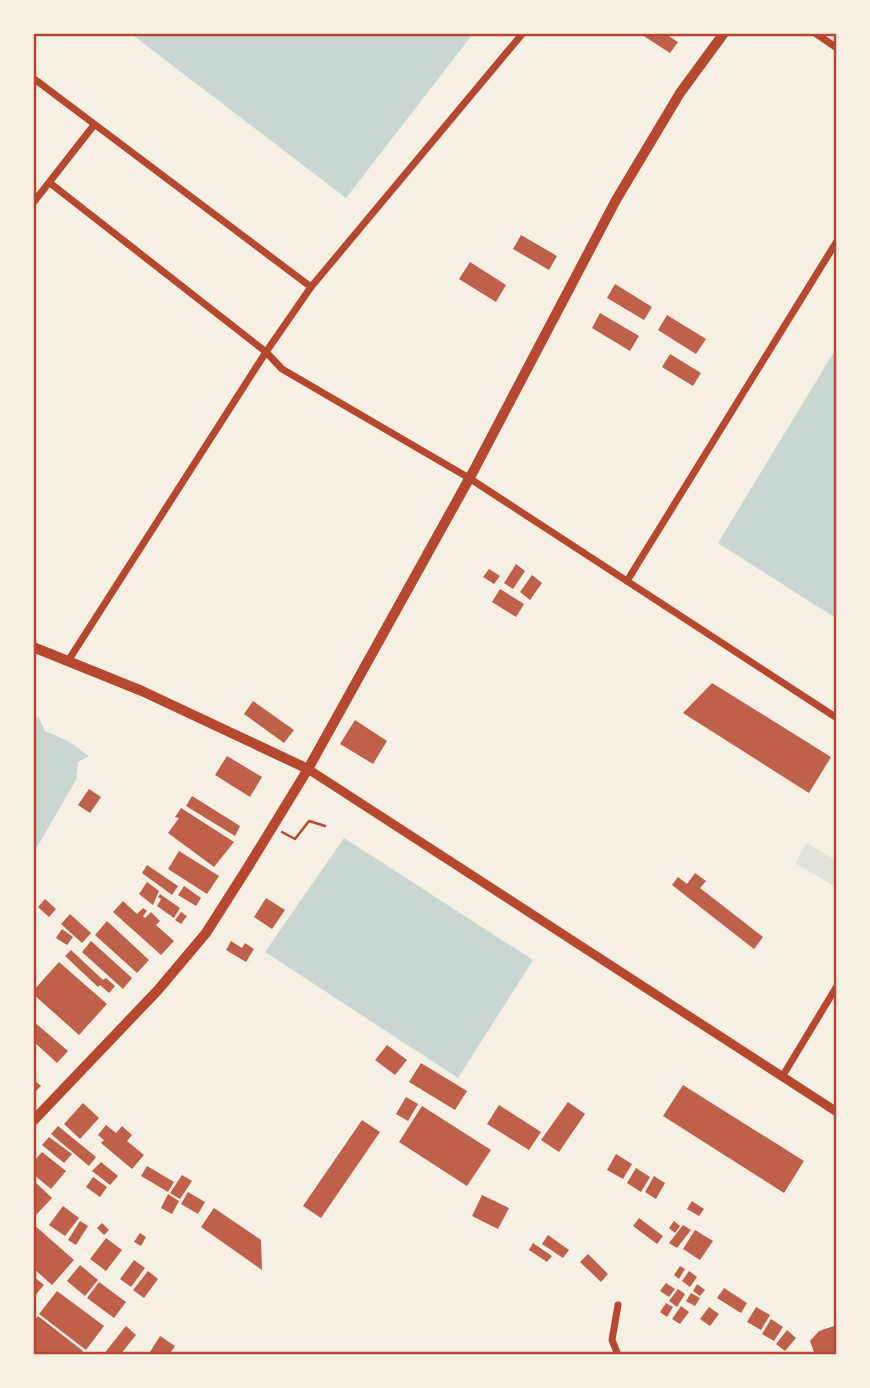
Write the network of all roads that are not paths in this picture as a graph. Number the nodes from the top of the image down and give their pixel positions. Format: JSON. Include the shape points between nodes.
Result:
{"nodes":[{"id":1,"x":523,"y":33,"type":"edge"},
{"id":2,"x":724,"y":33,"type":"edge"},
{"id":3,"x":815,"y":33,"type":"edge"},
{"id":4,"x":837,"y":48,"type":"edge"},
{"id":5,"x":33,"y":78,"type":"edge"},
{"id":6,"x":94,"y":125,"type":"junction"},
{"id":7,"x":50,"y":182,"type":"junction"},
{"id":8,"x":33,"y":203,"type":"edge"},
{"id":9,"x":837,"y":241,"type":"edge"},
{"id":10,"x":311,"y":287,"type":"junction"},
{"id":11,"x":266,"y":352,"type":"junction"},
{"id":12,"x":469,"y":478,"type":"junction"},
{"id":13,"x":627,"y":581,"type":"junction"},
{"id":14,"x":33,"y":647,"type":"edge"},
{"id":15,"x":68,"y":661,"type":"junction"},
{"id":16,"x":837,"y":718,"type":"edge"},
{"id":17,"x":308,"y":769,"type":"junction"},
{"id":18,"x":837,"y":986,"type":"edge"},
{"id":19,"x":782,"y":1077,"type":"junction"},
{"id":20,"x":837,"y":1112,"type":"edge"},
{"id":21,"x":33,"y":1121,"type":"edge"},
{"id":22,"x":618,"y":1305,"type":"dead end"},
{"id":23,"x":618,"y":1355,"type":"edge"}],
"edges":[{"from":1,"to":10,"type":"street"},
{"from":2,"to":12,"type":"highway","via":[[680,93],[616,200]]},
{"from":3,"to":4,"type":"street"},
{"from":5,"to":6,"type":"street"},
{"from":6,"to":7,"type":"street"},
{"from":6,"to":10,"type":"street"},
{"from":7,"to":8,"type":"street"},
{"from":7,"to":11,"type":"street"},
{"from":9,"to":13,"type":"street"},
{"from":10,"to":11,"type":"street"},
{"from":11,"to":12,"type":"street","via":[[282,369]]},
{"from":11,"to":15,"type":"street"},
{"from":12,"to":13,"type":"street"},
{"from":12,"to":17,"type":"highway"},
{"from":13,"to":16,"type":"street"},
{"from":14,"to":15,"type":"main road"},
{"from":15,"to":17,"type":"main road"},
{"from":17,"to":19,"type":"street"},
{"from":17,"to":21,"type":"highway","via":[[206,933]]},
{"from":18,"to":19,"type":"street"},
{"from":19,"to":20,"type":"street"},
{"from":22,"to":23,"type":"street","via":[[612,1340]]}]}
